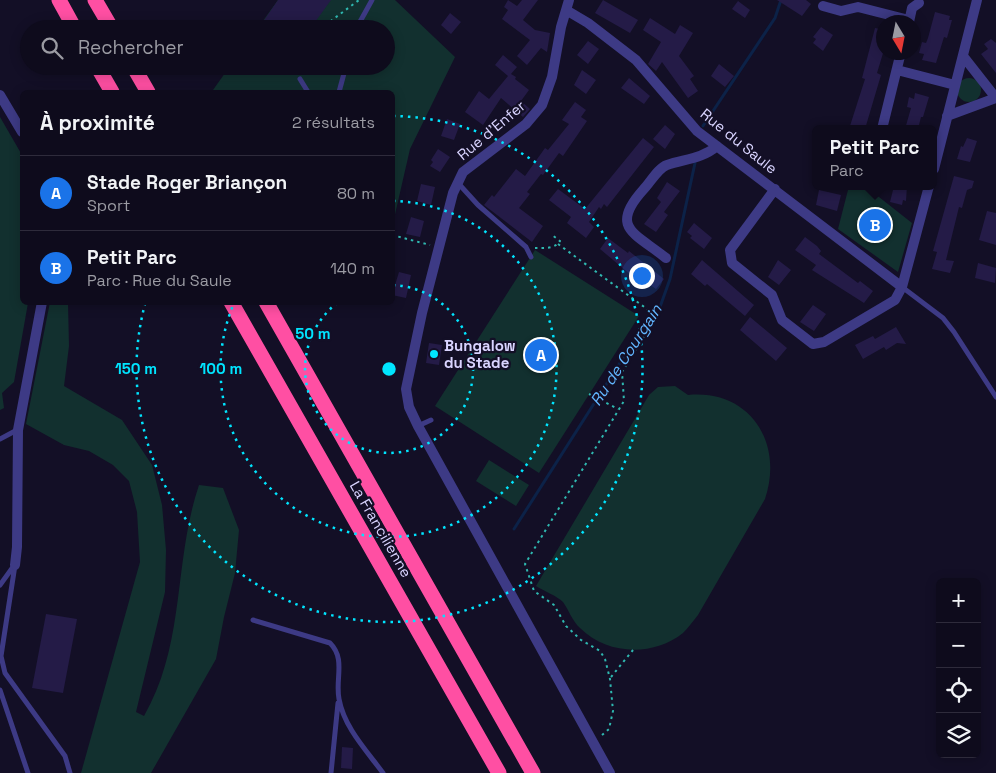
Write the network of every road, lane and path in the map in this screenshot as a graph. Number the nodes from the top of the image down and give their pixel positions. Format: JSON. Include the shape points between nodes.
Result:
{"nodes":[{"id":1,"x":59,"y":0,"type":"edge"},
{"id":2,"x":96,"y":0,"type":"edge"},
{"id":3,"x":360,"y":0,"type":"edge"},
{"id":4,"x":372,"y":0,"type":"edge"},
{"id":5,"x":977,"y":0,"type":"edge"},
{"id":6,"x":919,"y":2,"type":"dead end"},
{"id":7,"x":567,"y":5,"type":"edge"},
{"id":8,"x":823,"y":6,"type":"dead end"},
{"id":9,"x":885,"y":15,"type":"edge"},
{"id":10,"x":910,"y":15,"type":"edge"},
{"id":11,"x":71,"y":20,"type":"edge"},
{"id":12,"x":107,"y":20,"type":"edge"},
{"id":13,"x":332,"y":20,"type":"edge"},
{"id":14,"x":361,"y":20,"type":"edge"},
{"id":15,"x":963,"y":56,"type":"junction"},
{"id":16,"x":899,"y":60,"type":"edge"},
{"id":17,"x":897,"y":70,"type":"junction"},
{"id":18,"x":102,"y":75,"type":"edge"},
{"id":19,"x":138,"y":75,"type":"edge"},
{"id":20,"x":344,"y":75,"type":"edge"},
{"id":21,"x":300,"y":79,"type":"dead end"},
{"id":22,"x":955,"y":85,"type":"junction"},
{"id":23,"x":111,"y":90,"type":"edge"},
{"id":24,"x":147,"y":90,"type":"edge"},
{"id":25,"x":307,"y":90,"type":"edge"},
{"id":26,"x":340,"y":90,"type":"edge"},
{"id":27,"x":0,"y":96,"type":"edge"},
{"id":28,"x":996,"y":98,"type":"edge"},
{"id":29,"x":947,"y":116,"type":"junction"},
{"id":30,"x":883,"y":125,"type":"edge"},
{"id":31,"x":20,"y":129,"type":"edge"},
{"id":32,"x":717,"y":146,"type":"junction"},
{"id":33,"x":937,"y":157,"type":"edge"},
{"id":34,"x":458,"y":183,"type":"junction"},
{"id":35,"x":775,"y":189,"type":"junction"},
{"id":36,"x":928,"y":190,"type":"edge"},
{"id":37,"x":552,"y":235,"type":"dead end"},
{"id":38,"x":395,"y":236,"type":"edge"},
{"id":39,"x":558,"y":244,"type":"junction"},
{"id":40,"x":526,"y":247,"type":"junction"},
{"id":41,"x":439,"y":248,"type":"junction"},
{"id":42,"x":531,"y":256,"type":"dead end"},
{"id":43,"x":666,"y":258,"type":"dead end"},
{"id":44,"x":902,"y":287,"type":"junction"},
{"id":45,"x":41,"y":305,"type":"edge"},
{"id":46,"x":234,"y":305,"type":"edge"},
{"id":47,"x":268,"y":305,"type":"edge"},
{"id":48,"x":589,"y":394,"type":"dead end"},
{"id":49,"x":996,"y":397,"type":"edge"},
{"id":50,"x":619,"y":410,"type":"junction"},
{"id":51,"x":431,"y":420,"type":"dead end"},
{"id":52,"x":418,"y":426,"type":"junction"},
{"id":53,"x":18,"y":430,"type":"junction"},
{"id":54,"x":0,"y":439,"type":"edge"},
{"id":55,"x":15,"y":565,"type":"junction"},
{"id":56,"x":0,"y":585,"type":"edge"},
{"id":57,"x":253,"y":620,"type":"dead end"},
{"id":58,"x":632,"y":650,"type":"dead end"},
{"id":59,"x":610,"y":679,"type":"junction"},
{"id":60,"x":0,"y":690,"type":"edge"},
{"id":61,"x":338,"y":697,"type":"junction"},
{"id":62,"x":609,"y":729,"type":"dead end"},
{"id":63,"x":28,"y":773,"type":"edge"},
{"id":64,"x":70,"y":773,"type":"edge"},
{"id":65,"x":331,"y":773,"type":"edge"},
{"id":66,"x":383,"y":773,"type":"edge"},
{"id":67,"x":499,"y":773,"type":"edge"},
{"id":68,"x":533,"y":773,"type":"edge"},
{"id":69,"x":610,"y":773,"type":"edge"}],
"edges":[{"from":1,"to":11,"type":"highway"},
{"from":2,"to":12,"type":"highway"},
{"from":3,"to":13,"type":"path"},
{"from":4,"to":14,"type":"lane"},
{"from":5,"to":15,"type":"street"},
{"from":6,"to":10,"type":"street","via":[[912,8]]},
{"from":7,"to":32,"type":"street","name":"Rue du Saule","via":[[636,60],[697,131]]},
{"from":7,"to":34,"type":"street","name":"Rue d'Enfer","via":[[552,76],[542,105],[526,124],[463,172]]},
{"from":8,"to":9,"type":"street","via":[[842,10],[858,7]]},
{"from":15,"to":22,"type":"street"},
{"from":15,"to":28,"type":"street"},
{"from":16,"to":17,"type":"street"},
{"from":17,"to":22,"type":"street"},
{"from":17,"to":30,"type":"street"},
{"from":18,"to":23,"type":"highway"},
{"from":19,"to":24,"type":"highway"},
{"from":20,"to":26,"type":"lane"},
{"from":21,"to":25,"type":"lane"},
{"from":22,"to":29,"type":"street"},
{"from":27,"to":31,"type":"street"},
{"from":28,"to":29,"type":"street"},
{"from":29,"to":33,"type":"street"},
{"from":32,"to":35,"type":"street","name":"Rue du Saule"},
{"from":32,"to":43,"type":"street","via":[[707,154],[665,166],[629,206],[628,228]]},
{"from":34,"to":40,"type":"lane"},
{"from":34,"to":41,"type":"street","name":"Rue d'Enfer"},
{"from":35,"to":44,"type":"street","name":"Rue du Saule"},
{"from":35,"to":44,"type":"street","via":[[730,250],[732,263],[772,295],[782,320],[813,344],[824,342],[895,300]]},
{"from":36,"to":44,"type":"street"},
{"from":37,"to":39,"type":"path","via":[[560,241]]},
{"from":38,"to":41,"type":"path"},
{"from":39,"to":40,"type":"path"},
{"from":39,"to":50,"type":"path","via":[[649,312],[654,320],[622,372],[624,401]]},
{"from":40,"to":42,"type":"lane"},
{"from":41,"to":52,"type":"street","name":"Rue d'Enfer","via":[[406,388],[409,407]]},
{"from":44,"to":49,"type":"lane","via":[[943,318]]},
{"from":45,"to":53,"type":"street"},
{"from":46,"to":67,"type":"highway","name":"La Francilienne"},
{"from":47,"to":68,"type":"highway","name":"La Francilienne"},
{"from":48,"to":50,"type":"path"},
{"from":50,"to":59,"type":"path","via":[[525,564],[534,591],[554,605],[566,626],[581,640],[600,651]]},
{"from":51,"to":52,"type":"lane"},
{"from":52,"to":69,"type":"street","name":"Rue d'Enfer"},
{"from":53,"to":54,"type":"lane"},
{"from":53,"to":55,"type":"street"},
{"from":55,"to":56,"type":"lane"},
{"from":55,"to":64,"type":"lane","via":[[2,666],[65,756]]},
{"from":57,"to":61,"type":"lane","via":[[330,643],[339,659]]},
{"from":58,"to":59,"type":"path"},
{"from":59,"to":62,"type":"path","via":[[613,711]]},
{"from":60,"to":63,"type":"lane"},
{"from":61,"to":65,"type":"lane"},
{"from":61,"to":66,"type":"lane","via":[[351,729]]}]}
